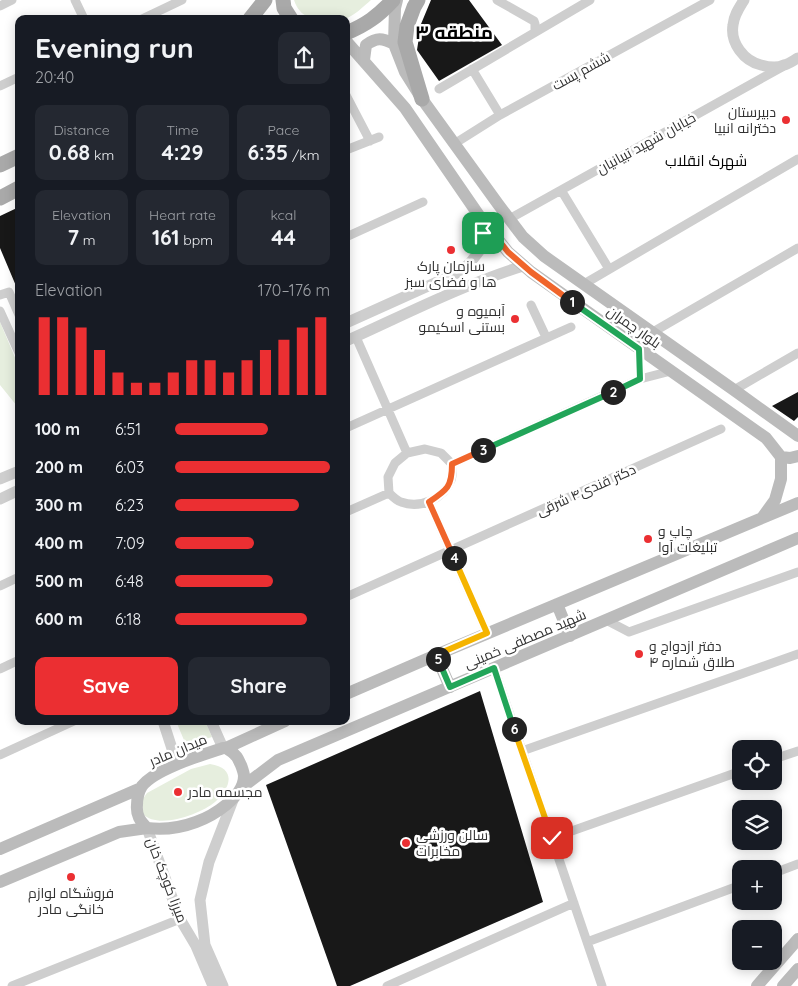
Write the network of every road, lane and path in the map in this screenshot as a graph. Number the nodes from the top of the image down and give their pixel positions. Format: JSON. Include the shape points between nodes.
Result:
{"nodes":[{"id":1,"x":12,"y":0,"type":"edge"},
{"id":2,"x":75,"y":0,"type":"edge"},
{"id":3,"x":182,"y":0,"type":"edge"},
{"id":4,"x":265,"y":0,"type":"edge"},
{"id":5,"x":283,"y":0,"type":"edge"},
{"id":6,"x":393,"y":0,"type":"edge"},
{"id":7,"x":397,"y":0,"type":"edge"},
{"id":8,"x":418,"y":0,"type":"edge"},
{"id":9,"x":497,"y":0,"type":"edge"},
{"id":10,"x":590,"y":0,"type":"edge"},
{"id":11,"x":710,"y":0,"type":"edge"},
{"id":12,"x":744,"y":0,"type":"edge"},
{"id":13,"x":0,"y":6,"type":"edge"},
{"id":14,"x":82,"y":15,"type":"edge"},
{"id":15,"x":150,"y":15,"type":"edge"},
{"id":16,"x":253,"y":15,"type":"edge"},
{"id":17,"x":288,"y":15,"type":"edge"},
{"id":18,"x":350,"y":31,"type":"edge"},
{"id":19,"x":535,"y":32,"type":"junction"},
{"id":20,"x":394,"y":44,"type":"junction"},
{"id":21,"x":350,"y":45,"type":"edge"},
{"id":22,"x":798,"y":58,"type":"edge"},
{"id":23,"x":364,"y":60,"type":"junction"},
{"id":24,"x":784,"y":66,"type":"junction"},
{"id":25,"x":472,"y":69,"type":"junction"},
{"id":26,"x":15,"y":79,"type":"edge"},
{"id":27,"x":0,"y":86,"type":"edge"},
{"id":28,"x":439,"y":89,"type":"dead end"},
{"id":29,"x":422,"y":98,"type":"junction"},
{"id":30,"x":350,"y":104,"type":"edge"},
{"id":31,"x":500,"y":115,"type":"junction"},
{"id":32,"x":379,"y":137,"type":"dead end"},
{"id":33,"x":370,"y":141,"type":"junction"},
{"id":34,"x":454,"y":144,"type":"junction"},
{"id":35,"x":350,"y":148,"type":"edge"},
{"id":36,"x":15,"y":158,"type":"edge"},
{"id":37,"x":798,"y":159,"type":"edge"},
{"id":38,"x":0,"y":165,"type":"edge"},
{"id":39,"x":15,"y":190,"type":"edge"},
{"id":40,"x":561,"y":190,"type":"junction"},
{"id":41,"x":0,"y":198,"type":"edge"},
{"id":42,"x":423,"y":202,"type":"dead end"},
{"id":43,"x":480,"y":217,"type":"junction"},
{"id":44,"x":509,"y":219,"type":"junction"},
{"id":45,"x":350,"y":235,"type":"edge"},
{"id":46,"x":798,"y":248,"type":"edge"},
{"id":47,"x":523,"y":266,"type":"junction"},
{"id":48,"x":609,"y":269,"type":"junction"},
{"id":49,"x":584,"y":284,"type":"junction"},
{"id":50,"x":4,"y":293,"type":"edge"},
{"id":51,"x":401,"y":298,"type":"junction"},
{"id":52,"x":531,"y":305,"type":"dead end"},
{"id":53,"x":15,"y":309,"type":"edge"},
{"id":54,"x":0,"y":311,"type":"edge"},
{"id":55,"x":408,"y":314,"type":"junction"},
{"id":56,"x":350,"y":318,"type":"edge"},
{"id":57,"x":571,"y":326,"type":"dead end"},
{"id":58,"x":652,"y":332,"type":"junction"},
{"id":59,"x":546,"y":337,"type":"junction"},
{"id":60,"x":351,"y":339,"type":"edge"},
{"id":61,"x":15,"y":343,"type":"edge"},
{"id":62,"x":639,"y":349,"type":"junction"},
{"id":63,"x":798,"y":353,"type":"edge"},
{"id":64,"x":671,"y":371,"type":"junction"},
{"id":65,"x":640,"y":379,"type":"junction"},
{"id":66,"x":734,"y":390,"type":"junction"},
{"id":67,"x":388,"y":409,"type":"junction"},
{"id":68,"x":350,"y":426,"type":"edge"},
{"id":69,"x":721,"y":429,"type":"dead end"},
{"id":70,"x":798,"y":436,"type":"edge"},
{"id":71,"x":408,"y":453,"type":"junction"},
{"id":72,"x":781,"y":456,"type":"junction"},
{"id":73,"x":798,"y":456,"type":"edge"},
{"id":74,"x":452,"y":464,"type":"junction"},
{"id":75,"x":15,"y":473,"type":"edge"},
{"id":76,"x":0,"y":479,"type":"edge"},
{"id":77,"x":15,"y":492,"type":"edge"},
{"id":78,"x":388,"y":493,"type":"junction"},
{"id":79,"x":0,"y":499,"type":"edge"},
{"id":80,"x":429,"y":502,"type":"junction"},
{"id":81,"x":798,"y":503,"type":"edge"},
{"id":82,"x":350,"y":510,"type":"edge"},
{"id":83,"x":762,"y":518,"type":"junction"},
{"id":84,"x":798,"y":538,"type":"edge"},
{"id":85,"x":450,"y":551,"type":"junction"},
{"id":86,"x":798,"y":572,"type":"edge"},
{"id":87,"x":15,"y":579,"type":"edge"},
{"id":88,"x":0,"y":586,"type":"edge"},
{"id":89,"x":350,"y":596,"type":"edge"},
{"id":90,"x":557,"y":604,"type":"junction"},
{"id":91,"x":606,"y":620,"type":"junction"},
{"id":92,"x":487,"y":633,"type":"junction"},
{"id":93,"x":570,"y":636,"type":"junction"},
{"id":94,"x":798,"y":654,"type":"edge"},
{"id":95,"x":436,"y":655,"type":"junction"},
{"id":96,"x":15,"y":662,"type":"edge"},
{"id":97,"x":494,"y":668,"type":"junction"},
{"id":98,"x":0,"y":669,"type":"edge"},
{"id":99,"x":450,"y":687,"type":"junction"},
{"id":100,"x":350,"y":692,"type":"edge"},
{"id":101,"x":65,"y":725,"type":"edge"},
{"id":102,"x":164,"y":725,"type":"edge"},
{"id":103,"x":214,"y":725,"type":"edge"},
{"id":104,"x":277,"y":725,"type":"edge"},
{"id":105,"x":224,"y":748,"type":"junction"},
{"id":106,"x":522,"y":751,"type":"junction"},
{"id":107,"x":798,"y":751,"type":"edge"},
{"id":108,"x":0,"y":755,"type":"edge"},
{"id":109,"x":782,"y":757,"type":"edge"},
{"id":110,"x":177,"y":764,"type":"junction"},
{"id":111,"x":732,"y":774,"type":"edge"},
{"id":112,"x":141,"y":788,"type":"junction"},
{"id":113,"x":241,"y":788,"type":"junction"},
{"id":114,"x":233,"y":800,"type":"junction"},
{"id":115,"x":147,"y":828,"type":"junction"},
{"id":116,"x":552,"y":838,"type":"junction"},
{"id":117,"x":0,"y":849,"type":"edge"},
{"id":118,"x":798,"y":864,"type":"edge"},
{"id":119,"x":782,"y":870,"type":"edge"},
{"id":120,"x":0,"y":882,"type":"edge"},
{"id":121,"x":732,"y":888,"type":"edge"},
{"id":122,"x":574,"y":903,"type":"junction"},
{"id":123,"x":180,"y":919,"type":"junction"},
{"id":124,"x":798,"y":939,"type":"edge"},
{"id":125,"x":587,"y":942,"type":"junction"},
{"id":126,"x":798,"y":969,"type":"edge"},
{"id":127,"x":12,"y":986,"type":"edge"},
{"id":128,"x":213,"y":986,"type":"edge"},
{"id":129,"x":223,"y":986,"type":"edge"},
{"id":130,"x":387,"y":986,"type":"edge"},
{"id":131,"x":602,"y":986,"type":"edge"},
{"id":132,"x":757,"y":986,"type":"edge"},
{"id":133,"x":783,"y":986,"type":"edge"}],
"edges":[{"from":1,"to":13,"type":"street"},
{"from":2,"to":14,"type":"street"},
{"from":3,"to":15,"type":"street"},
{"from":4,"to":16,"type":"main road"},
{"from":5,"to":17,"type":"main road"},
{"from":6,"to":18,"type":"main road","via":[[381,13]]},
{"from":7,"to":20,"type":"main road","name":"بلوار چمران"},
{"from":8,"to":29,"type":"main road","via":[[407,26],[405,42]]},
{"from":9,"to":19,"type":"street","via":[[534,21]]},
{"from":10,"to":19,"type":"street"},
{"from":11,"to":31,"type":"street","name":"ششم پست"},
{"from":12,"to":24,"type":"street","via":[[732,26],[734,41],[742,54],[754,63]]},
{"from":19,"to":25,"type":"street"},
{"from":20,"to":23,"type":"main road","via":[[374,39],[366,45]]},
{"from":20,"to":29,"type":"main road","name":"بلوار چمران","via":[[405,72]]},
{"from":21,"to":23,"type":"main road","name":"بلوار چمران"},
{"from":22,"to":24,"type":"street"},
{"from":23,"to":43,"type":"main road","name":"بلوار چمران","via":[[405,108]]},
{"from":24,"to":40,"type":"street","name":"خیابان شهید تبیانیان"},
{"from":25,"to":28,"type":"street"},
{"from":25,"to":31,"type":"street"},
{"from":26,"to":27,"type":"street"},
{"from":29,"to":34,"type":"main road","name":"بلوار چمران"},
{"from":30,"to":33,"type":"street"},
{"from":31,"to":34,"type":"street","name":"ششم پست"},
{"from":32,"to":33,"type":"street"},
{"from":33,"to":35,"type":"street"},
{"from":34,"to":44,"type":"main road","name":"بلوار چمران"},
{"from":36,"to":38,"type":"main road"},
{"from":37,"to":48,"type":"street"},
{"from":39,"to":41,"type":"main road"},
{"from":40,"to":44,"type":"street","name":"خیابان شهید تبیانیان"},
{"from":40,"to":48,"type":"street"},
{"from":42,"to":45,"type":"street"},
{"from":43,"to":47,"type":"main road","name":"بلوار چمران"},
{"from":43,"to":51,"type":"street","via":[[483,233],[480,250],[470,264]]},
{"from":44,"to":49,"type":"main road","name":"بلوار چمران","via":[[540,252]]},
{"from":46,"to":58,"type":"street"},
{"from":47,"to":55,"type":"street"},
{"from":47,"to":62,"type":"main road","name":"بلوار چمران"},
{"from":48,"to":49,"type":"street"},
{"from":49,"to":58,"type":"main road","name":"بلوار چمران"},
{"from":50,"to":53,"type":"street"},
{"from":51,"to":55,"type":"street"},
{"from":51,"to":56,"type":"street"},
{"from":52,"to":59,"type":"street"},
{"from":54,"to":61,"type":"street"},
{"from":55,"to":60,"type":"street"},
{"from":57,"to":59,"type":"street"},
{"from":58,"to":66,"type":"main road","name":"بلوار چمران"},
{"from":59,"to":67,"type":"street"},
{"from":60,"to":67,"type":"street"},
{"from":62,"to":64,"type":"main road","name":"بلوار چمران"},
{"from":62,"to":65,"type":"street"},
{"from":63,"to":66,"type":"street"},
{"from":64,"to":65,"type":"street"},
{"from":64,"to":72,"type":"main road","name":"بلوار چمران","via":[[766,438]]},
{"from":65,"to":74,"type":"street"},
{"from":66,"to":70,"type":"main road","name":"بلوار چمران"},
{"from":67,"to":68,"type":"street"},
{"from":67,"to":71,"type":"street"},
{"from":69,"to":85,"type":"street","name":"دکتر قندی۴ شرقی"},
{"from":71,"to":74,"type":"street","via":[[425,449],[441,453]]},
{"from":71,"to":78,"type":"street","via":[[396,462],[388,477]]},
{"from":72,"to":73,"type":"main road"},
{"from":72,"to":83,"type":"main road","via":[[781,479],[775,500]]},
{"from":74,"to":80,"type":"street","via":[[452,479],[444,492]]},
{"from":75,"to":76,"type":"street"},
{"from":77,"to":79,"type":"street"},
{"from":78,"to":80,"type":"street","via":[[400,502],[416,505]]},
{"from":78,"to":82,"type":"street"},
{"from":80,"to":85,"type":"street"},
{"from":81,"to":83,"type":"main road","name":"شهید مصطفی خمینی"},
{"from":83,"to":90,"type":"main road","name":"شهید مصطفی خمینی"},
{"from":84,"to":91,"type":"main road","name":"شهید مصطفی خمینی"},
{"from":85,"to":89,"type":"street","name":"دکتر قندی۴ شرقی"},
{"from":85,"to":92,"type":"street"},
{"from":86,"to":91,"type":"street","via":[[629,632]]},
{"from":87,"to":88,"type":"street"},
{"from":90,"to":92,"type":"main road","name":"شهید مصطفی خمینی"},
{"from":90,"to":93,"type":"main road"},
{"from":91,"to":93,"type":"main road","name":"شهید مصطفی خمینی"},
{"from":92,"to":95,"type":"main road","name":"شهید مصطفی خمینی"},
{"from":93,"to":97,"type":"main road","name":"شهید مصطفی خمینی"},
{"from":94,"to":106,"type":"street"},
{"from":95,"to":99,"type":"main road"},
{"from":95,"to":100,"type":"main road","name":"شهید مصطفی خمینی"},
{"from":96,"to":98,"type":"street"},
{"from":97,"to":99,"type":"main road","name":"شهید مصطفی خمینی"},
{"from":97,"to":106,"type":"street"},
{"from":99,"to":113,"type":"main road","name":"شهید مصطفی خمینی","via":[[278,760]]},
{"from":101,"to":108,"type":"street"},
{"from":102,"to":110,"type":"street"},
{"from":103,"to":105,"type":"street"},
{"from":104,"to":105,"type":"main road"},
{"from":105,"to":110,"type":"main road","name":"میدان مادر"},
{"from":105,"to":113,"type":"main road","name":"میدان مادر","via":[[236,756],[241,767],[244,776]]},
{"from":106,"to":116,"type":"street"},
{"from":107,"to":109,"type":"street"},
{"from":110,"to":112,"type":"main road","name":"میدان مادر","via":[[149,779]]},
{"from":111,"to":116,"type":"street"},
{"from":112,"to":115,"type":"main road","via":[[136,811]]},
{"from":112,"to":117,"type":"main road"},
{"from":113,"to":114,"type":"main road"},
{"from":114,"to":115,"type":"main road","via":[[197,822],[164,830]]},
{"from":114,"to":129,"type":"street","name":"میرزا کوچک خان","via":[[209,862],[200,900],[205,945]]},
{"from":115,"to":120,"type":"main road","via":[[119,832]]},
{"from":115,"to":123,"type":"street","name":"میرزا کوچک خان"},
{"from":116,"to":122,"type":"street"},
{"from":118,"to":119,"type":"street"},
{"from":121,"to":125,"type":"street"},
{"from":122,"to":125,"type":"street"},
{"from":122,"to":130,"type":"street"},
{"from":123,"to":127,"type":"street"},
{"from":123,"to":128,"type":"street","name":"میرزا کوچک خان"},
{"from":124,"to":132,"type":"main road"},
{"from":125,"to":131,"type":"street"},
{"from":126,"to":133,"type":"main road"}]}
